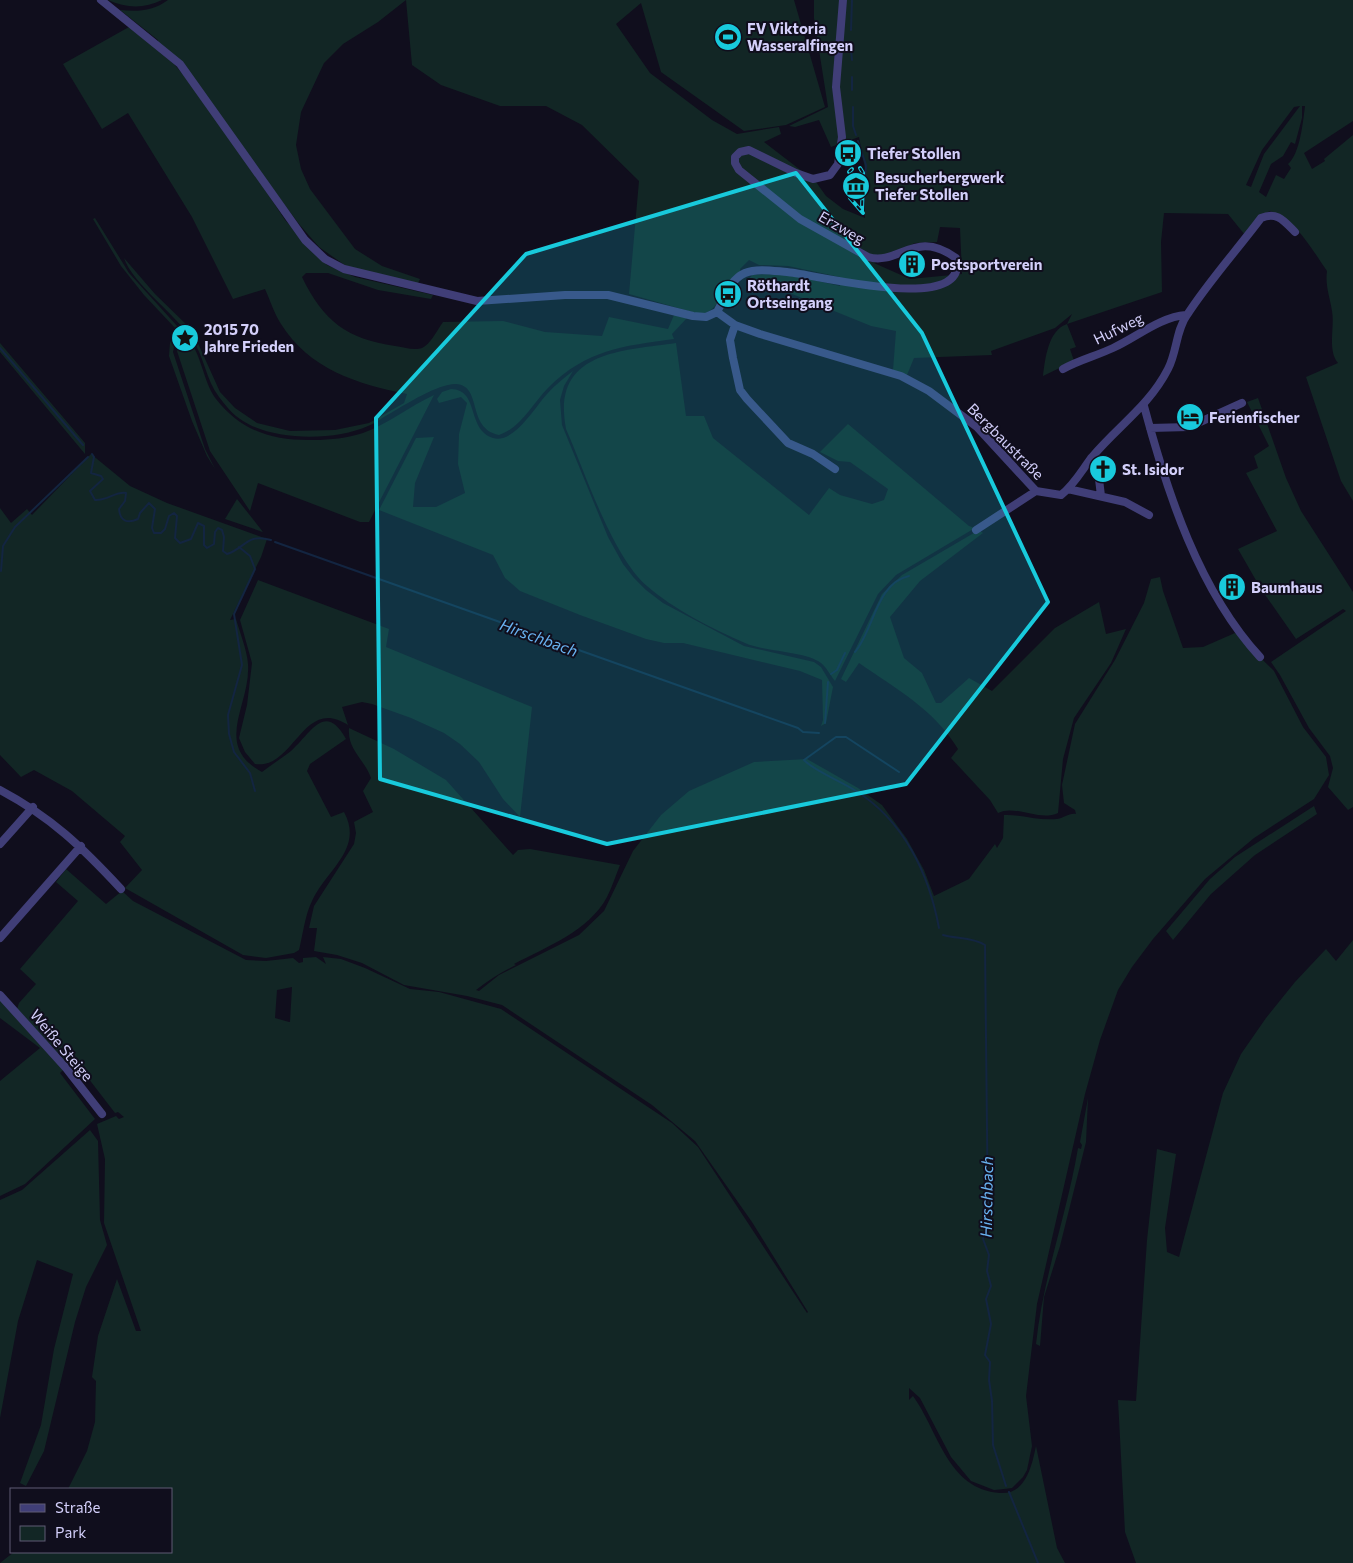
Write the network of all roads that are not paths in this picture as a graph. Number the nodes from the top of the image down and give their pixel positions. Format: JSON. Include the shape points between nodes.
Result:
{"nodes":[{"id":1,"x":101,"y":0,"type":"edge"},
{"id":2,"x":843,"y":0,"type":"edge"},
{"id":3,"x":1295,"y":232,"type":"dead end"},
{"id":4,"x":717,"y":312,"type":"junction"},
{"id":5,"x":1186,"y":315,"type":"junction"},
{"id":6,"x":735,"y":325,"type":"junction"},
{"id":7,"x":1063,"y":370,"type":"dead end"},
{"id":8,"x":1242,"y":403,"type":"dead end"},
{"id":9,"x":1144,"y":406,"type":"junction"},
{"id":10,"x":1150,"y":428,"type":"junction"},
{"id":11,"x":1091,"y":458,"type":"junction"},
{"id":12,"x":835,"y":469,"type":"dead end"},
{"id":13,"x":1068,"y":490,"type":"junction"},
{"id":14,"x":1036,"y":491,"type":"junction"},
{"id":15,"x":1101,"y":496,"type":"junction"},
{"id":16,"x":1149,"y":515,"type":"dead end"},
{"id":17,"x":976,"y":530,"type":"dead end"},
{"id":18,"x":1260,"y":657,"type":"dead end"},
{"id":19,"x":0,"y":790,"type":"edge"},
{"id":20,"x":33,"y":807,"type":"junction"},
{"id":21,"x":0,"y":844,"type":"edge"},
{"id":22,"x":81,"y":846,"type":"junction"},
{"id":23,"x":121,"y":889,"type":"dead end"},
{"id":24,"x":0,"y":938,"type":"edge"},
{"id":25,"x":0,"y":995,"type":"edge"},
{"id":26,"x":102,"y":1114,"type":"dead end"}],
"edges":[{"from":1,"to":4,"type":"street","via":[[180,64],[305,240],[325,258],[344,269],[477,301],[608,295],[693,316],[706,317]]},
{"from":2,"to":4,"type":"street","name":"Erzweg","via":[[836,87],[842,137],[838,164],[830,175],[813,179],[749,150],[740,152],[735,163],[739,170],[800,218],[868,257],[878,260],[907,248],[932,247],[956,258],[958,273],[953,280],[939,286],[894,288],[838,283],[789,272],[745,273],[734,281]]},
{"from":3,"to":5,"type":"street","via":[[1277,216],[1270,214],[1261,218]]},
{"from":4,"to":6,"type":"street","name":"Bergbaustraße"},
{"from":5,"to":7,"type":"street","name":"Hufweg","via":[[1172,316]]},
{"from":5,"to":9,"type":"street","via":[[1170,366]]},
{"from":6,"to":12,"type":"street","via":[[730,340],[740,390],[788,443]]},
{"from":6,"to":14,"type":"street","name":"Bergbaustraße","via":[[894,373],[921,387],[977,427]]},
{"from":8,"to":10,"type":"street","via":[[1188,427]]},
{"from":9,"to":10,"type":"street"},
{"from":9,"to":11,"type":"street","via":[[1122,423]]},
{"from":10,"to":18,"type":"street","via":[[1204,576],[1240,635]]},
{"from":11,"to":13,"type":"street"},
{"from":11,"to":15,"type":"street","via":[[1098,462]]},
{"from":13,"to":14,"type":"street","name":"Bergbaustraße","via":[[1061,495]]},
{"from":13,"to":15,"type":"street","name":"Bergbaustraße"},
{"from":14,"to":17,"type":"street"},
{"from":15,"to":16,"type":"street","name":"Bergbaustraße","via":[[1125,502]]},
{"from":19,"to":20,"type":"street"},
{"from":20,"to":21,"type":"street"},
{"from":20,"to":22,"type":"street"},
{"from":22,"to":23,"type":"street"},
{"from":22,"to":24,"type":"street"},
{"from":25,"to":26,"type":"street","name":"Weiße Steige","via":[[66,1068]]}]}
